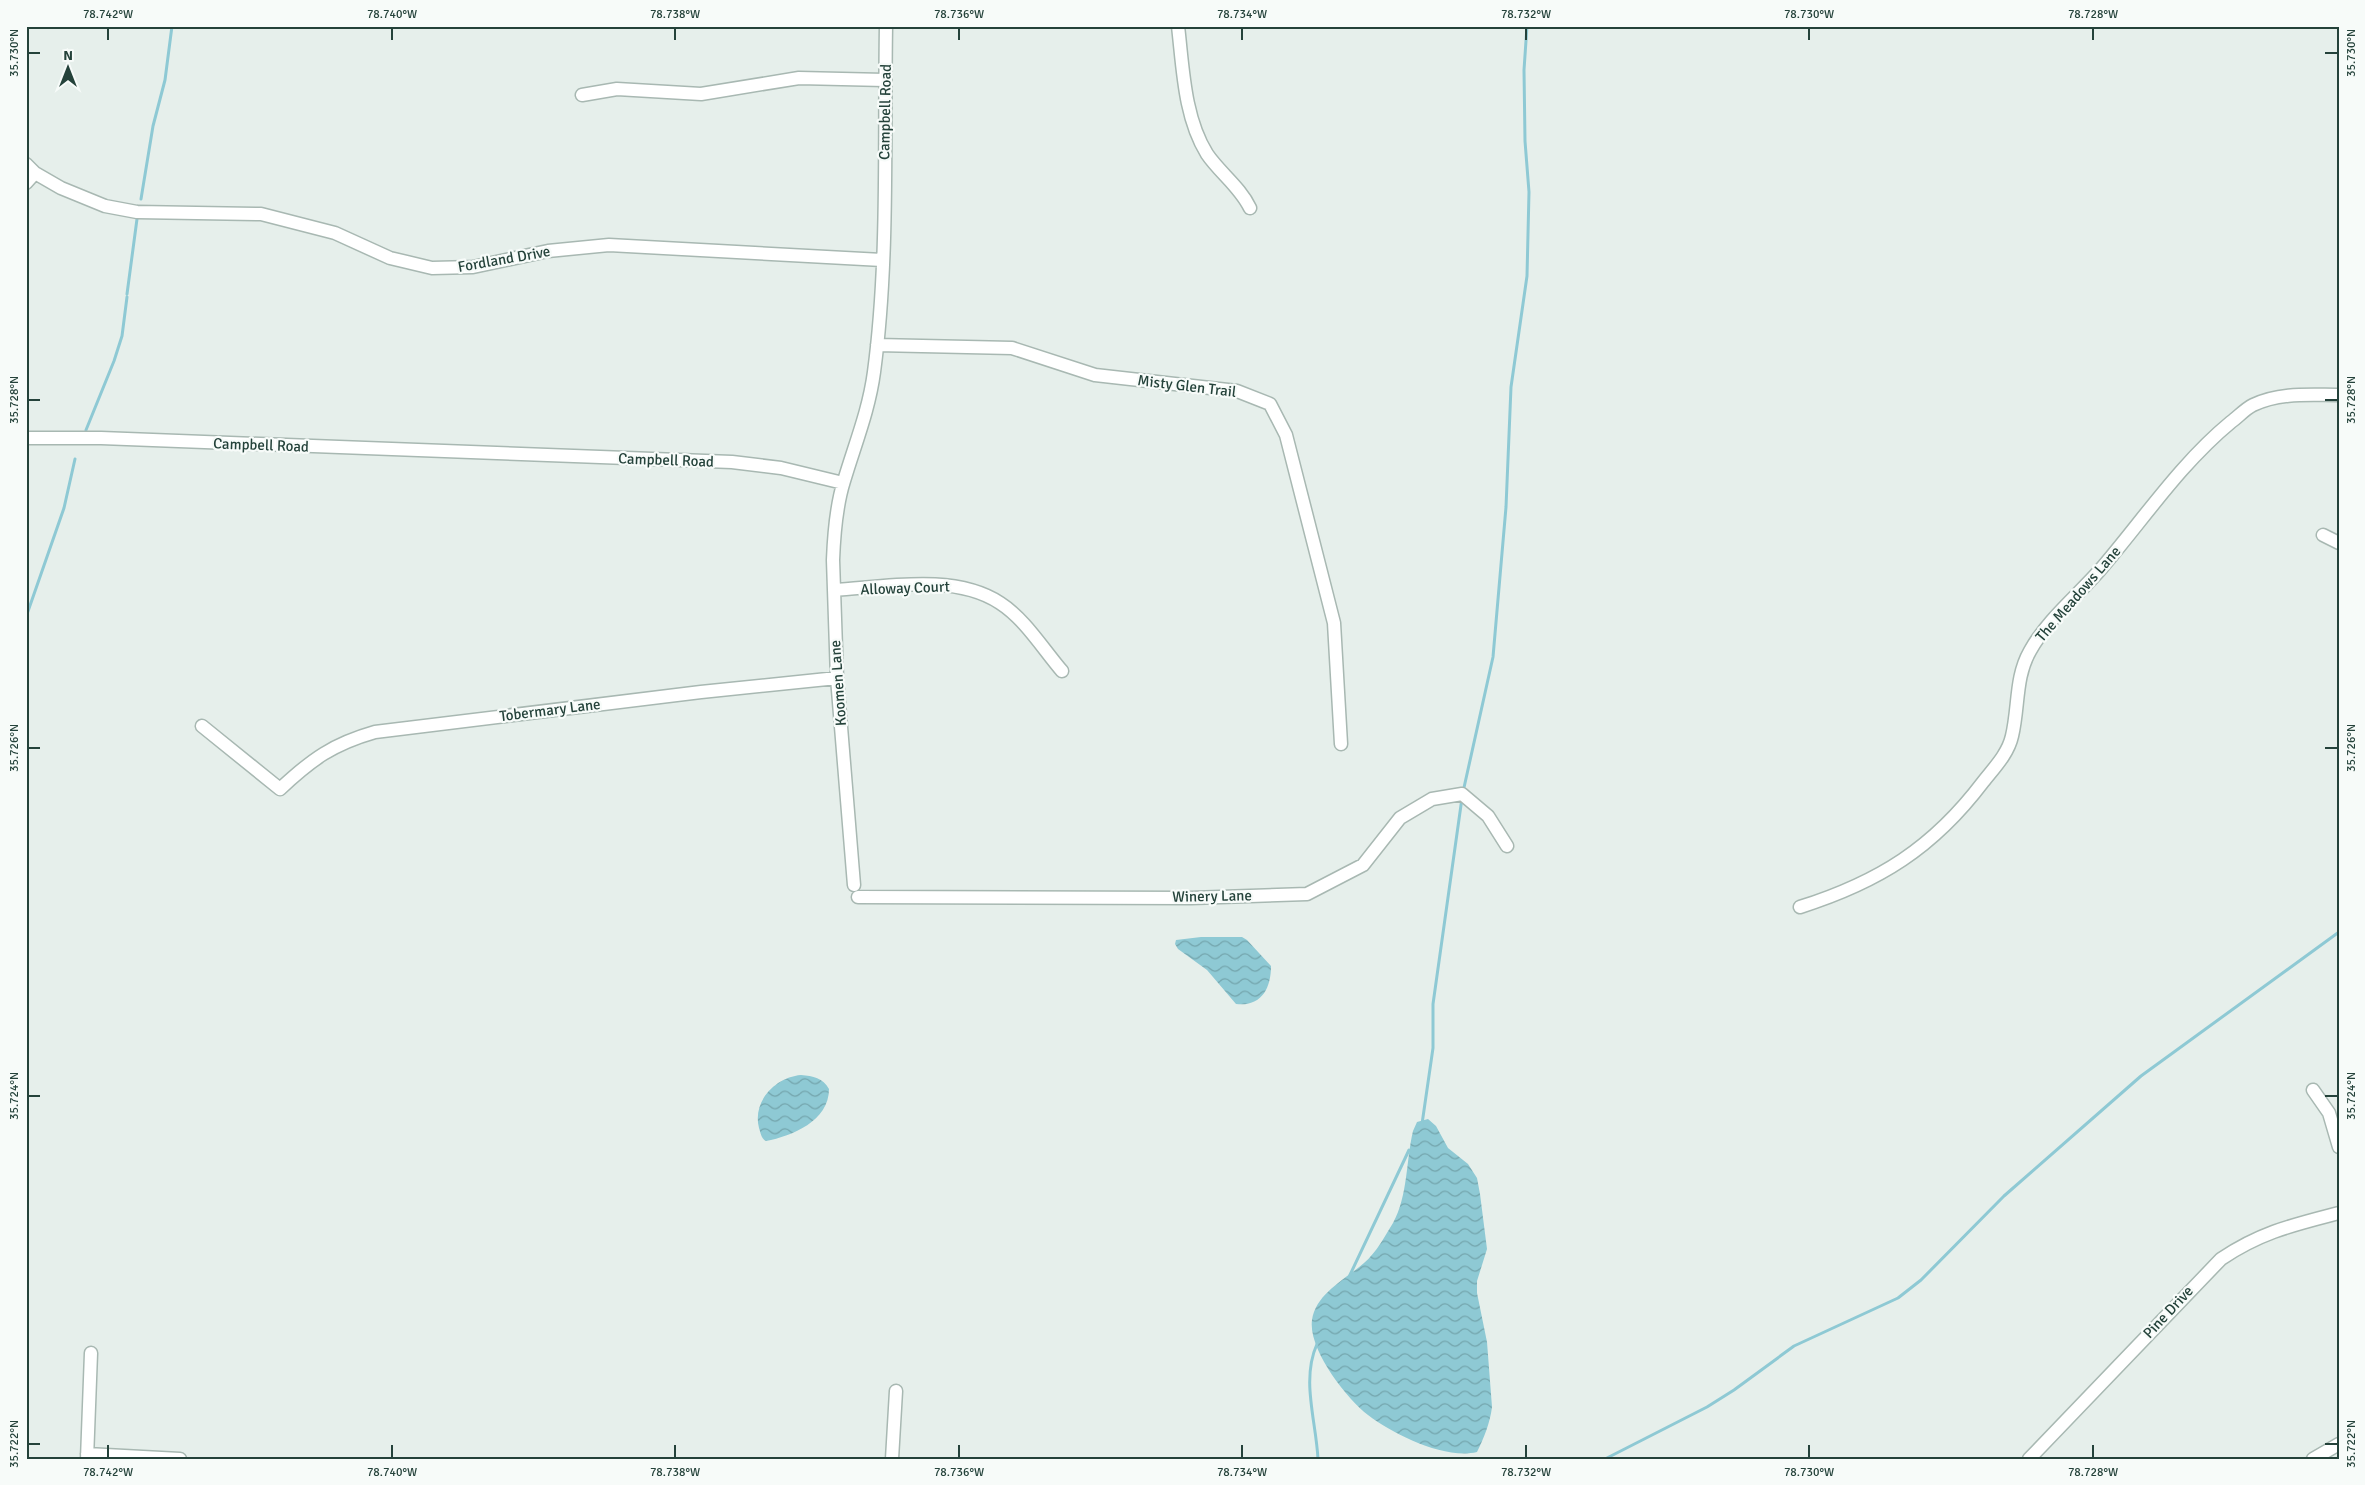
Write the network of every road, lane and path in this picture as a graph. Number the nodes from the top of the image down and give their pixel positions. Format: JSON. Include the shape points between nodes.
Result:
{"nodes":[{"id":1,"x":886,"y":26,"type":"edge"},
{"id":2,"x":1178,"y":26,"type":"edge"},
{"id":3,"x":885,"y":80,"type":"junction"},
{"id":4,"x":582,"y":95,"type":"dead end"},
{"id":5,"x":31,"y":168,"type":"edge"},
{"id":6,"x":26,"y":183,"type":"edge"},
{"id":7,"x":1250,"y":208,"type":"dead end"},
{"id":8,"x":882,"y":260,"type":"junction"},
{"id":9,"x":877,"y":345,"type":"junction"},
{"id":10,"x":2339,"y":395,"type":"edge"},
{"id":11,"x":26,"y":438,"type":"edge"},
{"id":12,"x":843,"y":482,"type":"junction"},
{"id":13,"x":2323,"y":535,"type":"dead end"},
{"id":14,"x":2339,"y":543,"type":"edge"},
{"id":15,"x":834,"y":590,"type":"junction"},
{"id":16,"x":1062,"y":672,"type":"dead end"},
{"id":17,"x":837,"y":678,"type":"junction"},
{"id":18,"x":202,"y":726,"type":"dead end"},
{"id":19,"x":1341,"y":744,"type":"dead end"},
{"id":20,"x":1507,"y":846,"type":"dead end"},
{"id":21,"x":854,"y":885,"type":"dead end"},
{"id":22,"x":858,"y":897,"type":"dead end"},
{"id":23,"x":1800,"y":907,"type":"dead end"},
{"id":24,"x":2313,"y":1090,"type":"dead end"},
{"id":25,"x":2339,"y":1147,"type":"edge"},
{"id":26,"x":2339,"y":1213,"type":"edge"},
{"id":27,"x":91,"y":1353,"type":"dead end"},
{"id":28,"x":896,"y":1391,"type":"dead end"},
{"id":29,"x":2339,"y":1444,"type":"edge"},
{"id":30,"x":87,"y":1457,"type":"edge"},
{"id":31,"x":180,"y":1459,"type":"edge"},
{"id":32,"x":892,"y":1459,"type":"edge"},
{"id":33,"x":2029,"y":1459,"type":"edge"},
{"id":34,"x":2313,"y":1459,"type":"edge"}],
"edges":[{"from":1,"to":3,"type":"street","name":"Campbell Road"},
{"from":2,"to":7,"type":"street","via":[[1195,128],[1207,153]]},
{"from":3,"to":4,"type":"street","via":[[799,78],[701,94],[617,89]]},
{"from":3,"to":8,"type":"street","name":"Campbell Road"},
{"from":5,"to":6,"type":"street"},
{"from":5,"to":8,"type":"street","name":"Fordland Drive","via":[[76,196],[119,210],[160,214],[261,214],[336,233],[390,258],[432,268],[473,267],[548,251],[600,245]]},
{"from":8,"to":9,"type":"street","name":"Campbell Road"},
{"from":9,"to":12,"type":"street","name":"Campbell Road","via":[[866,416]]},
{"from":9,"to":19,"type":"street","name":"Misty Glen Trail","via":[[1012,348],[1094,374],[1238,391],[1270,404],[1286,435],[1334,623]]},
{"from":10,"to":23,"type":"street","name":"The Meadows Lane","via":[[2287,395],[2252,405],[2204,444],[2028,652],[2019,680],[2012,736],[2004,755],[1962,810],[1926,845],[1894,865],[1857,885]]},
{"from":11,"to":12,"type":"street","name":"Campbell Road","via":[[101,438],[732,462],[781,468]]},
{"from":12,"to":15,"type":"street","name":"Koomen Lane","via":[[833,540]]},
{"from":13,"to":14,"type":"street"},
{"from":15,"to":16,"type":"street","name":"Alloway Court","via":[[933,585],[973,589],[1015,615]]},
{"from":15,"to":17,"type":"street","name":"Koomen Lane"},
{"from":17,"to":18,"type":"street","name":"Tobermary Lane","via":[[375,732],[328,750],[280,789]]},
{"from":17,"to":21,"type":"street","name":"Koomen Lane"},
{"from":20,"to":22,"type":"street","name":"Winery Lane","via":[[1488,816],[1462,794],[1432,800],[1400,818],[1363,865],[1307,894],[1191,898]]},
{"from":24,"to":25,"type":"street","via":[[2329,1113]]},
{"from":26,"to":33,"type":"street","name":"Pine Drive","via":[[2270,1231],[2221,1259]]},
{"from":27,"to":30,"type":"street"},
{"from":28,"to":32,"type":"street"},
{"from":29,"to":34,"type":"street"},
{"from":30,"to":31,"type":"street"}]}
